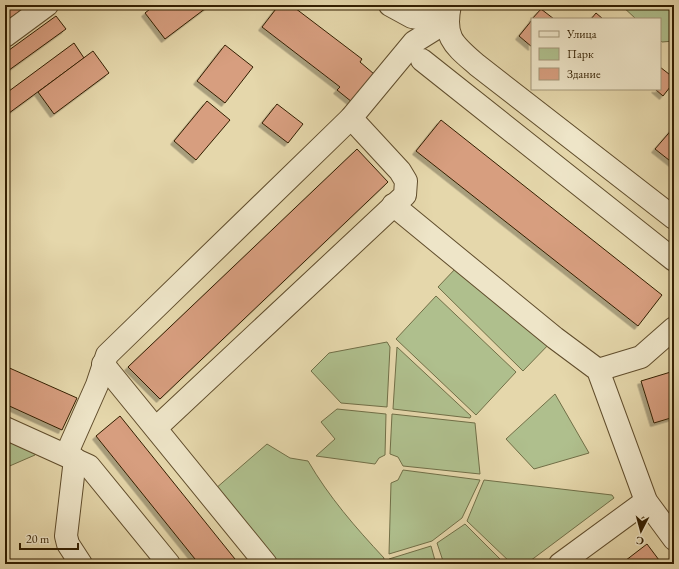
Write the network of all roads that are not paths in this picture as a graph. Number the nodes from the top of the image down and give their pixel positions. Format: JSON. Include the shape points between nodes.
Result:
{"nodes":[{"id":1,"x":47,"y":5,"type":"edge"},
{"id":2,"x":390,"y":5,"type":"edge"},
{"id":3,"x":448,"y":14,"type":"edge"},
{"id":4,"x":5,"y":36,"type":"edge"},
{"id":5,"x":422,"y":60,"type":"dead end"},
{"id":6,"x":351,"y":118,"type":"junction"},
{"id":7,"x":393,"y":205,"type":"junction"},
{"id":8,"x":674,"y":218,"type":"edge"},
{"id":9,"x":674,"y":260,"type":"edge"},
{"id":10,"x":674,"y":328,"type":"edge"},
{"id":11,"x":103,"y":364,"type":"junction"},
{"id":12,"x":598,"y":370,"type":"junction"},
{"id":13,"x":5,"y":428,"type":"edge"},
{"id":14,"x":156,"y":428,"type":"junction"},
{"id":15,"x":70,"y":457,"type":"junction"},
{"id":16,"x":646,"y":501,"type":"junction"},
{"id":17,"x":674,"y":539,"type":"edge"},
{"id":18,"x":77,"y":562,"type":"edge"},
{"id":19,"x":169,"y":564,"type":"edge"},
{"id":20,"x":266,"y":564,"type":"edge"},
{"id":21,"x":560,"y":564,"type":"edge"}],
"edges":[{"from":1,"to":4,"type":"street"},
{"from":2,"to":3,"type":"street","via":[[412,17]]},
{"from":3,"to":6,"type":"street","via":[[414,42]]},
{"from":3,"to":8,"type":"street","via":[[456,46],[477,65]]},
{"from":5,"to":9,"type":"street"},
{"from":6,"to":7,"type":"street","via":[[400,171],[406,181],[405,195]]},
{"from":6,"to":11,"type":"street","via":[[107,355]]},
{"from":7,"to":12,"type":"street","via":[[555,338]]},
{"from":7,"to":14,"type":"street"},
{"from":10,"to":12,"type":"street","via":[[641,357]]},
{"from":11,"to":14,"type":"street"},
{"from":11,"to":15,"type":"street"},
{"from":12,"to":16,"type":"street"},
{"from":13,"to":15,"type":"street"},
{"from":14,"to":20,"type":"street"},
{"from":15,"to":18,"type":"street","via":[[66,536]]},
{"from":15,"to":19,"type":"street","via":[[93,470]]},
{"from":16,"to":17,"type":"street"},
{"from":16,"to":21,"type":"street"}]}
